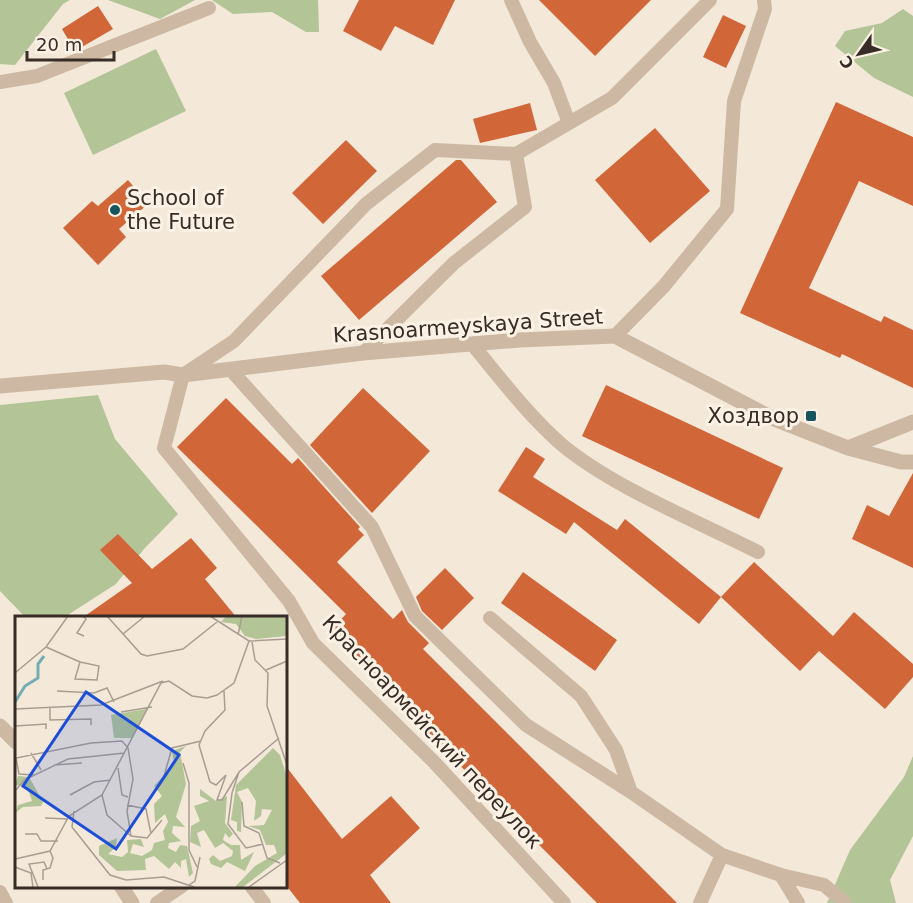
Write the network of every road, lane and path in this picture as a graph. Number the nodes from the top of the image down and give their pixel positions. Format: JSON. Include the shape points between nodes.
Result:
{"nodes":[{"id":1,"x":511,"y":0,"type":"edge"},
{"id":2,"x":710,"y":0,"type":"edge"},
{"id":3,"x":764,"y":0,"type":"edge"},
{"id":4,"x":209,"y":8,"type":"dead end"},
{"id":5,"x":0,"y":82,"type":"edge"},
{"id":6,"x":569,"y":123,"type":"junction"},
{"id":7,"x":516,"y":154,"type":"junction"},
{"id":8,"x":615,"y":336,"type":"junction"},
{"id":9,"x":472,"y":344,"type":"junction"},
{"id":10,"x":363,"y":353,"type":"junction"},
{"id":11,"x":230,"y":369,"type":"junction"},
{"id":12,"x":183,"y":375,"type":"junction"},
{"id":13,"x":0,"y":386,"type":"edge"},
{"id":14,"x":913,"y":422,"type":"edge"},
{"id":15,"x":848,"y":448,"type":"junction"},
{"id":16,"x":913,"y":462,"type":"edge"},
{"id":17,"x":758,"y":552,"type":"dead end"},
{"id":18,"x":490,"y":618,"type":"dead end"},
{"id":19,"x":0,"y":726,"type":"edge"},
{"id":20,"x":15,"y":741,"type":"edge"},
{"id":21,"x":631,"y":792,"type":"junction"},
{"id":22,"x":722,"y":855,"type":"junction"},
{"id":23,"x":781,"y":875,"type":"junction"},
{"id":24,"x":122,"y":888,"type":"edge"},
{"id":25,"x":179,"y":888,"type":"edge"},
{"id":26,"x":253,"y":888,"type":"edge"},
{"id":27,"x":0,"y":892,"type":"edge"},
{"id":28,"x":6,"y":903,"type":"edge"},
{"id":29,"x":132,"y":903,"type":"edge"},
{"id":30,"x":157,"y":903,"type":"edge"},
{"id":31,"x":264,"y":903,"type":"edge"},
{"id":32,"x":564,"y":903,"type":"edge"},
{"id":33,"x":700,"y":903,"type":"edge"},
{"id":34,"x":798,"y":903,"type":"edge"},
{"id":35,"x":845,"y":903,"type":"edge"}],
"edges":[{"from":1,"to":6,"type":"lane","via":[[554,83]]},
{"from":2,"to":6,"type":"lane","via":[[612,98]]},
{"from":3,"to":8,"type":"lane","via":[[765,9],[734,101],[727,209],[664,286]]},
{"from":4,"to":5,"type":"lane","via":[[37,76]]},
{"from":6,"to":7,"type":"lane"},
{"from":7,"to":10,"type":"lane","via":[[525,207],[454,263]]},
{"from":7,"to":12,"type":"lane","via":[[435,150],[366,204],[234,341]]},
{"from":8,"to":9,"type":"street","name":"Krasnoarmeyskaya Street"},
{"from":8,"to":15,"type":"street","name":"Krasnoarmeyskaya Street","via":[[774,419]]},
{"from":9,"to":10,"type":"street","name":"Krasnoarmeyskaya Street"},
{"from":9,"to":17,"type":"lane","via":[[528,414],[604,475]]},
{"from":10,"to":11,"type":"street","name":"Krasnoarmeyskaya Street"},
{"from":11,"to":12,"type":"street","name":"Krasnoarmeyskaya Street"},
{"from":11,"to":21,"type":"lane","via":[[372,527],[415,616],[526,725]]},
{"from":12,"to":13,"type":"street","name":"Krasnoarmeyskaya Street","via":[[164,372]]},
{"from":12,"to":32,"type":"lane","name":"Красноармейский переулок","via":[[164,448],[289,601],[313,643],[434,762]]},
{"from":14,"to":15,"type":"street"},
{"from":15,"to":16,"type":"street","name":"Krasnoarmeyskaya Street"},
{"from":18,"to":21,"type":"lane","via":[[581,696],[616,750]]},
{"from":19,"to":20,"type":"street"},
{"from":21,"to":22,"type":"lane"},
{"from":22,"to":23,"type":"lane"},
{"from":22,"to":33,"type":"lane"},
{"from":23,"to":34,"type":"lane"},
{"from":23,"to":35,"type":"lane","via":[[824,885]]},
{"from":24,"to":29,"type":"street"},
{"from":25,"to":30,"type":"lane"},
{"from":26,"to":31,"type":"lane"},
{"from":27,"to":28,"type":"lane"}]}
